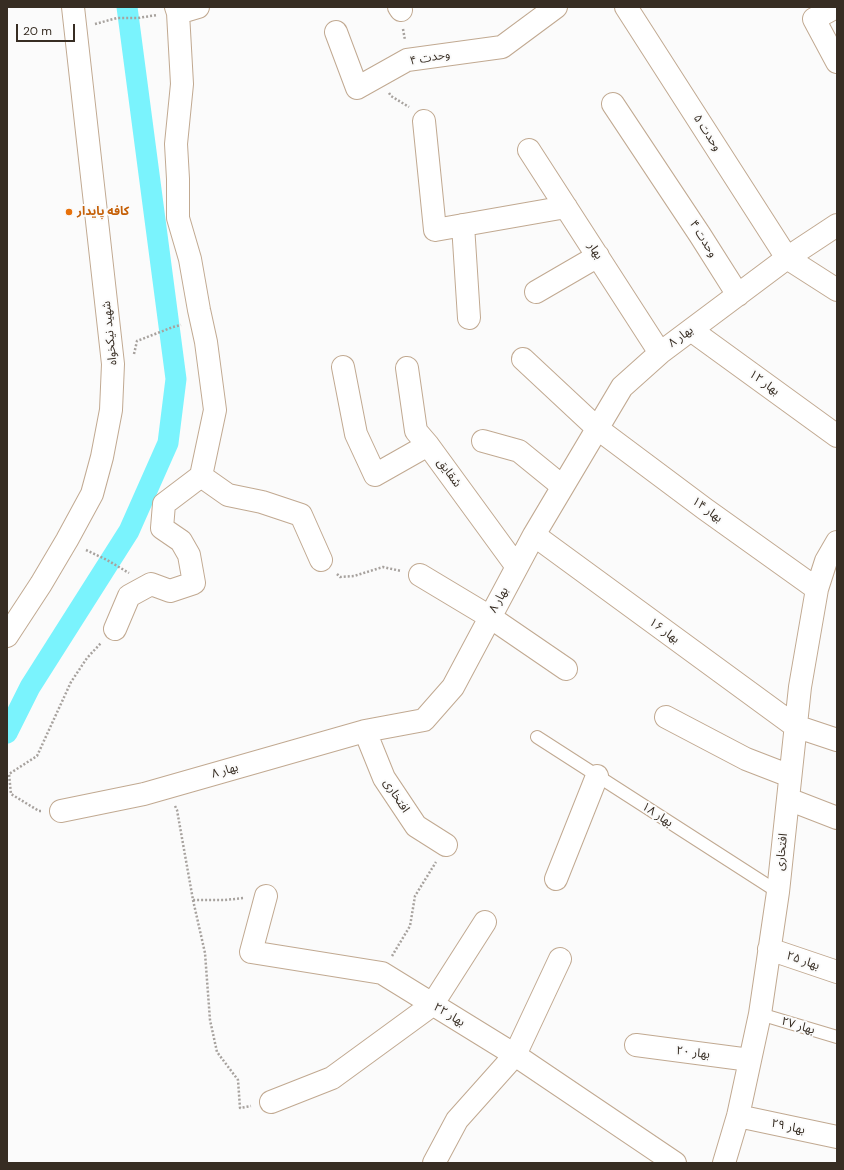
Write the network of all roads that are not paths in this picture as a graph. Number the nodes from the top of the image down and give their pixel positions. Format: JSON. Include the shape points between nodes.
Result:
{"nodes":[{"id":1,"x":73,"y":7,"type":"edge"},
{"id":2,"x":556,"y":7,"type":"edge"},
{"id":3,"x":626,"y":7,"type":"edge"},
{"id":4,"x":836,"y":7,"type":"edge"},
{"id":5,"x":184,"y":9,"type":"edge"},
{"id":6,"x":336,"y":32,"type":"dead end"},
{"id":7,"x":837,"y":62,"type":"edge"},
{"id":8,"x":613,"y":104,"type":"dead end"},
{"id":9,"x":424,"y":122,"type":"road end"},
{"id":10,"x":529,"y":150,"type":"dead end"},
{"id":11,"x":566,"y":207,"type":"junction"},
{"id":12,"x":463,"y":225,"type":"junction"},
{"id":13,"x":837,"y":225,"type":"edge"},
{"id":14,"x":598,"y":256,"type":"junction"},
{"id":15,"x":787,"y":258,"type":"junction"},
{"id":16,"x":837,"y":290,"type":"edge"},
{"id":17,"x":536,"y":292,"type":"dead end"},
{"id":18,"x":738,"y":295,"type":"junction"},
{"id":19,"x":469,"y":318,"type":"dead end"},
{"id":20,"x":691,"y":330,"type":"junction"},
{"id":21,"x":660,"y":353,"type":"junction"},
{"id":22,"x":523,"y":360,"type":"dead end"},
{"id":23,"x":343,"y":368,"type":"dead end"},
{"id":24,"x":407,"y":368,"type":"dead end"},
{"id":25,"x":598,"y":429,"type":"junction"},
{"id":26,"x":837,"y":436,"type":"edge"},
{"id":27,"x":483,"y":442,"type":"dead end"},
{"id":28,"x":428,"y":445,"type":"junction"},
{"id":29,"x":201,"y":476,"type":"junction"},
{"id":30,"x":562,"y":486,"type":"junction"},
{"id":31,"x":534,"y":535,"type":"junction"},
{"id":32,"x":837,"y":542,"type":"edge"},
{"id":33,"x":321,"y":560,"type":"road end"},
{"id":34,"x":518,"y":567,"type":"junction"},
{"id":35,"x":420,"y":575,"type":"road end"},
{"id":36,"x":817,"y":589,"type":"junction"},
{"id":37,"x":490,"y":617,"type":"junction"},
{"id":38,"x":115,"y":629,"type":"road end"},
{"id":39,"x":7,"y":636,"type":"edge"},
{"id":40,"x":566,"y":669,"type":"dead end"},
{"id":41,"x":666,"y":717,"type":"dead end"},
{"id":42,"x":796,"y":726,"type":"junction"},
{"id":43,"x":365,"y":731,"type":"junction"},
{"id":44,"x":537,"y":737,"type":"dead end"},
{"id":45,"x":837,"y":740,"type":"edge"},
{"id":46,"x":597,"y":776,"type":"junction"},
{"id":47,"x":790,"y":776,"type":"junction"},
{"id":48,"x":788,"y":799,"type":"junction"},
{"id":49,"x":62,"y":811,"type":"road end"},
{"id":50,"x":837,"y":818,"type":"edge"},
{"id":51,"x":446,"y":845,"type":"road end"},
{"id":52,"x":556,"y":879,"type":"dead end"},
{"id":53,"x":778,"y":892,"type":"junction"},
{"id":54,"x":266,"y":896,"type":"road end"},
{"id":55,"x":484,"y":922,"type":"dead end"},
{"id":56,"x":769,"y":949,"type":"junction"},
{"id":57,"x":560,"y":959,"type":"dead end"},
{"id":58,"x":837,"y":972,"type":"edge"},
{"id":59,"x":432,"y":1005,"type":"junction"},
{"id":60,"x":760,"y":1014,"type":"junction"},
{"id":61,"x":837,"y":1037,"type":"edge"},
{"id":62,"x":636,"y":1045,"type":"dead end"},
{"id":63,"x":515,"y":1055,"type":"junction"},
{"id":64,"x":750,"y":1060,"type":"junction"},
{"id":65,"x":271,"y":1102,"type":"road end"},
{"id":66,"x":738,"y":1116,"type":"junction"},
{"id":67,"x":837,"y":1137,"type":"edge"},
{"id":68,"x":434,"y":1163,"type":"edge"},
{"id":69,"x":675,"y":1163,"type":"edge"},
{"id":70,"x":724,"y":1163,"type":"edge"}],
"edges":[{"from":1,"to":39,"type":"street","name":"شهید نیکخواه","via":[[113,364],[111,410],[92,494],[41,584]]},
{"from":2,"to":6,"type":"street","name":"وحدت ۴","via":[[502,47],[407,60],[357,88]]},
{"from":3,"to":15,"type":"street","name":"وحدت ۵"},
{"from":4,"to":7,"type":"street","via":[[814,19]]},
{"from":5,"to":29,"type":"street","via":[[182,84],[176,144],[178,218],[190,259],[206,342],[215,410]]},
{"from":8,"to":18,"type":"street","name":"وحدت ۴"},
{"from":9,"to":12,"type":"street","via":[[435,230]]},
{"from":10,"to":11,"type":"street","name":"بهار"},
{"from":11,"to":12,"type":"street"},
{"from":11,"to":14,"type":"street","name":"بهار"},
{"from":12,"to":19,"type":"street"},
{"from":13,"to":15,"type":"street","name":"بهار ۸"},
{"from":14,"to":17,"type":"street"},
{"from":14,"to":21,"type":"street","name":"بهار"},
{"from":15,"to":16,"type":"street"},
{"from":15,"to":18,"type":"street","name":"بهار ۸"},
{"from":18,"to":20,"type":"street","name":"بهار ۸"},
{"from":20,"to":21,"type":"street","name":"بهار ۸"},
{"from":20,"to":26,"type":"street","name":"بهار ۱۲"},
{"from":21,"to":25,"type":"street","name":"بهار ۸","via":[[622,387]]},
{"from":22,"to":25,"type":"street","name":"بهار ۱۴"},
{"from":23,"to":28,"type":"street","via":[[356,434],[375,476]]},
{"from":24,"to":28,"type":"street","name":"شقایق","via":[[416,431]]},
{"from":25,"to":30,"type":"street","name":"بهار ۸"},
{"from":25,"to":36,"type":"street","name":"بهار ۱۴"},
{"from":27,"to":30,"type":"street","via":[[519,451]]},
{"from":28,"to":34,"type":"street","name":"شقایق"},
{"from":29,"to":33,"type":"street","via":[[228,495],[262,502],[301,515]]},
{"from":29,"to":38,"type":"street","via":[[164,504],[162,528],[181,541],[189,555],[194,583],[170,591],[151,584],[129,596]]},
{"from":30,"to":31,"type":"street","name":"بهار ۸"},
{"from":31,"to":34,"type":"street","name":"بهار ۸"},
{"from":31,"to":42,"type":"street","name":"بهار ۱۶"},
{"from":32,"to":36,"type":"street","name":"افتخاری","via":[[826,561]]},
{"from":34,"to":37,"type":"street","name":"بهار ۸"},
{"from":35,"to":37,"type":"street"},
{"from":36,"to":42,"type":"street","name":"افتخاری"},
{"from":37,"to":40,"type":"street"},
{"from":37,"to":43,"type":"street","name":"بهار ۸","via":[[453,688],[424,720]]},
{"from":41,"to":47,"type":"street","via":[[746,759]]},
{"from":42,"to":45,"type":"street","name":"بهار ۱۶"},
{"from":42,"to":47,"type":"street","name":"افتخاری"},
{"from":43,"to":49,"type":"street","name":"بهار ۸","via":[[144,794]]},
{"from":43,"to":51,"type":"street","name":"افتخاری","via":[[384,778],[416,826]]},
{"from":44,"to":46,"type":"lane","name":"بهار ۱۸"},
{"from":46,"to":52,"type":"street"},
{"from":46,"to":53,"type":"lane","name":"بهار ۱۸"},
{"from":47,"to":48,"type":"street","name":"افتخاری"},
{"from":48,"to":50,"type":"street"},
{"from":48,"to":53,"type":"street","name":"افتخاری"},
{"from":53,"to":56,"type":"street","name":"افتخاری"},
{"from":54,"to":59,"type":"street","name":"بهار ۲۲","via":[[250,952],[382,973]]},
{"from":55,"to":59,"type":"street"},
{"from":56,"to":58,"type":"street","name":"بهار ۲۵"},
{"from":56,"to":60,"type":"street","name":"افتخاری"},
{"from":57,"to":63,"type":"street"},
{"from":59,"to":63,"type":"street","name":"بهار ۲۲"},
{"from":59,"to":65,"type":"street","via":[[332,1078]]},
{"from":60,"to":61,"type":"lane","name":"بهار ۲۷"},
{"from":60,"to":64,"type":"street","name":"افتخاری"},
{"from":62,"to":64,"type":"street","name":"بهار ۲۰"},
{"from":63,"to":68,"type":"street","via":[[457,1120]]},
{"from":63,"to":69,"type":"street","name":"بهار ۲۲"},
{"from":64,"to":66,"type":"street","name":"افتخاری"},
{"from":66,"to":67,"type":"street","name":"بهار ۲۹"},
{"from":66,"to":70,"type":"street","name":"افتخاری"}]}
